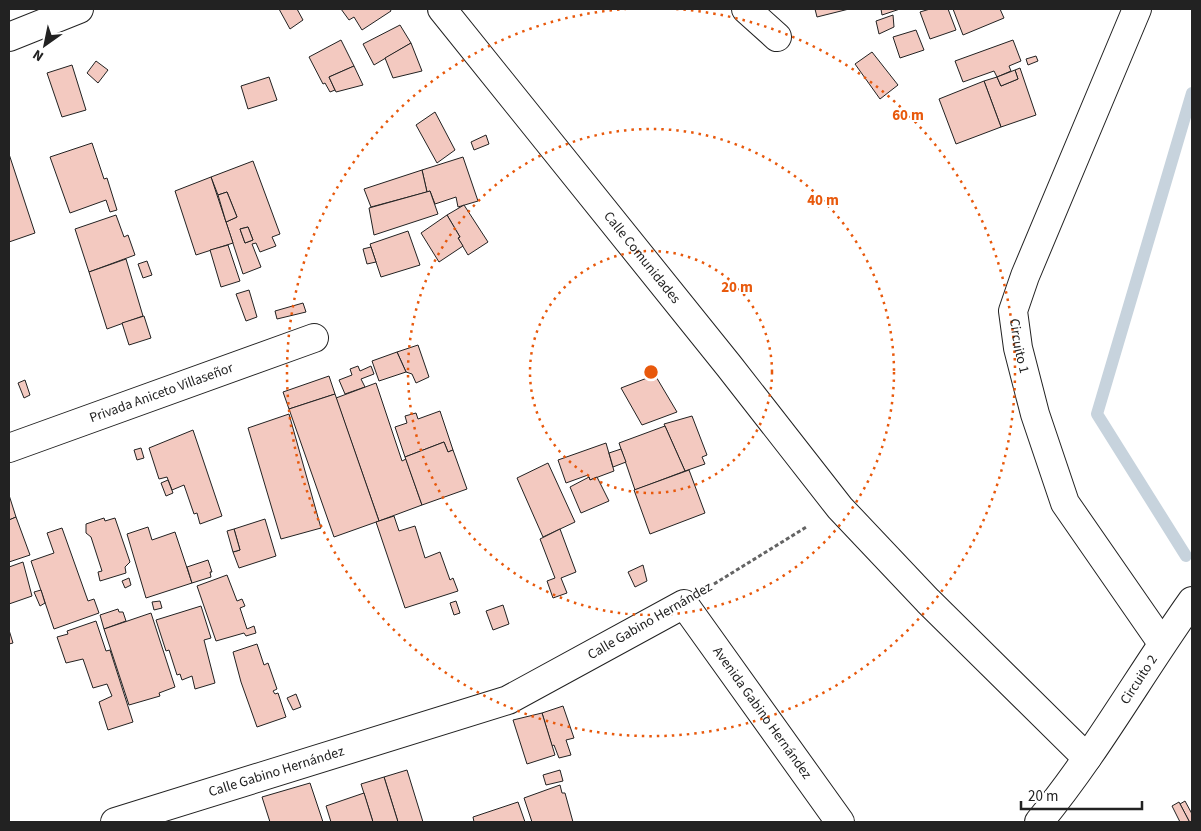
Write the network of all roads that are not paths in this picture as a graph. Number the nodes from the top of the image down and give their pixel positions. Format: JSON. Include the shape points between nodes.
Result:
{"nodes":[{"id":1,"x":79,"y":9,"type":"edge"},
{"id":2,"x":442,"y":9,"type":"edge"},
{"id":3,"x":746,"y":9,"type":"edge"},
{"id":4,"x":1137,"y":9,"type":"edge"},
{"id":5,"x":9,"y":37,"type":"edge"},
{"id":6,"x":777,"y":37,"type":"dead end"},
{"id":7,"x":314,"y":338,"type":"dead end"},
{"id":8,"x":9,"y":448,"type":"edge"},
{"id":9,"x":1192,"y":601,"type":"edge"},
{"id":10,"x":684,"y":604,"type":"joint"},
{"id":11,"x":1162,"y":643,"type":"junction"},
{"id":12,"x":1087,"y":758,"type":"junction"},
{"id":13,"x":115,"y":822,"type":"edge"},
{"id":14,"x":840,"y":822,"type":"edge"},
{"id":15,"x":1039,"y":822,"type":"edge"}],
"edges":[{"from":1,"to":5,"type":"street"},
{"from":2,"to":12,"type":"street","name":"Calle Comunidades","via":[[840,508],[928,601]]},
{"from":3,"to":6,"type":"street"},
{"from":4,"to":11,"type":"street","name":"Circuito 1","via":[[1013,311],[1018,348],[1035,414],[1065,502]]},
{"from":7,"to":8,"type":"street","name":"Privada Aniceto Villaseñor"},
{"from":9,"to":11,"type":"street","name":"Circuito 2"},
{"from":10,"to":13,"type":"street","name":"Calle Gabino Hernández","via":[[508,700]]},
{"from":10,"to":14,"type":"street","name":"Avenida Gabino Hernández"},
{"from":11,"to":12,"type":"street","name":"Circuito 2"},
{"from":12,"to":15,"type":"street","name":"Circuito 2"}]}
